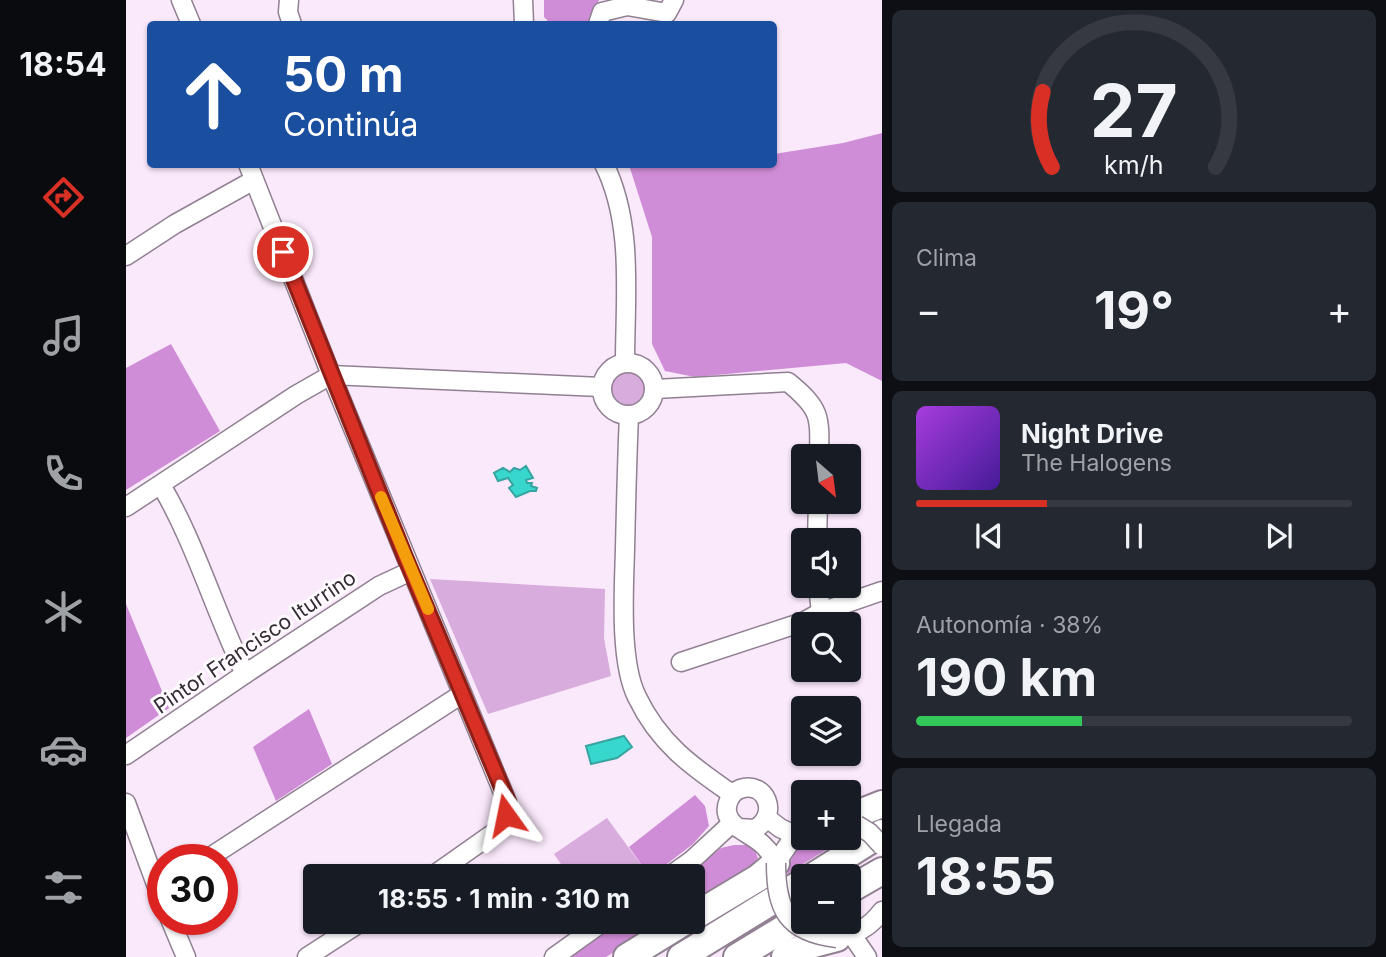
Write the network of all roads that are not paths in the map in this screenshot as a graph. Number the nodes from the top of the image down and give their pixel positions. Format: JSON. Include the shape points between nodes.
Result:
{"nodes":[{"id":1,"x":181,"y":0,"type":"edge"},
{"id":2,"x":289,"y":0,"type":"edge"},
{"id":3,"x":523,"y":0,"type":"edge"},
{"id":4,"x":674,"y":0,"type":"edge"},
{"id":5,"x":190,"y":21,"type":"edge"},
{"id":6,"x":291,"y":21,"type":"edge"},
{"id":7,"x":524,"y":21,"type":"edge"},
{"id":8,"x":599,"y":21,"type":"edge"},
{"id":9,"x":606,"y":168,"type":"edge"},
{"id":10,"x":251,"y":172,"type":"edge"},
{"id":11,"x":126,"y":256,"type":"edge"},
{"id":12,"x":625,"y":362,"type":"junction"},
{"id":13,"x":331,"y":375,"type":"junction"},
{"id":14,"x":601,"y":387,"type":"junction"},
{"id":15,"x":655,"y":389,"type":"junction"},
{"id":16,"x":629,"y":415,"type":"junction"},
{"id":17,"x":819,"y":444,"type":"edge"},
{"id":18,"x":161,"y":485,"type":"junction"},
{"id":19,"x":126,"y":507,"type":"edge"},
{"id":20,"x":411,"y":572,"type":"junction"},
{"id":21,"x":882,"y":591,"type":"edge"},
{"id":22,"x":819,"y":598,"type":"edge"},
{"id":23,"x":821,"y":612,"type":"joint"},
{"id":24,"x":791,"y":626,"type":"edge"},
{"id":25,"x":681,"y":662,"type":"dead end"},
{"id":26,"x":245,"y":674,"type":"junction"},
{"id":27,"x":462,"y":694,"type":"junction"},
{"id":28,"x":126,"y":755,"type":"edge"},
{"id":29,"x":732,"y":794,"type":"junction"},
{"id":30,"x":126,"y":803,"type":"edge"},
{"id":31,"x":882,"y":804,"type":"edge"},
{"id":32,"x":861,"y":816,"type":"edge"},
{"id":33,"x":767,"y":818,"type":"junction"},
{"id":34,"x":735,"y":825,"type":"junction"},
{"id":35,"x":861,"y":828,"type":"edge"},
{"id":36,"x":791,"y":831,"type":"edge"},
{"id":37,"x":882,"y":833,"type":"edge"},
{"id":38,"x":791,"y":843,"type":"edge"},
{"id":39,"x":230,"y":844,"type":"edge"},
{"id":40,"x":882,"y":846,"type":"edge"},
{"id":41,"x":147,"y":856,"type":"edge"},
{"id":42,"x":776,"y":861,"type":"junction"},
{"id":43,"x":449,"y":864,"type":"edge"},
{"id":44,"x":686,"y":864,"type":"edge"},
{"id":45,"x":833,"y":864,"type":"edge"},
{"id":46,"x":882,"y":871,"type":"edge"},
{"id":47,"x":861,"y":883,"type":"edge"},
{"id":48,"x":791,"y":889,"type":"edge"},
{"id":49,"x":705,"y":910,"type":"edge"},
{"id":50,"x":882,"y":911,"type":"edge"},
{"id":51,"x":791,"y":924,"type":"edge"},
{"id":52,"x":342,"y":934,"type":"edge"},
{"id":53,"x":586,"y":934,"type":"edge"},
{"id":54,"x":664,"y":934,"type":"edge"},
{"id":55,"x":177,"y":935,"type":"edge"},
{"id":56,"x":845,"y":937,"type":"junction"},
{"id":57,"x":186,"y":957,"type":"edge"},
{"id":58,"x":307,"y":957,"type":"edge"},
{"id":59,"x":554,"y":957,"type":"edge"},
{"id":60,"x":627,"y":957,"type":"edge"},
{"id":61,"x":681,"y":957,"type":"edge"},
{"id":62,"x":737,"y":957,"type":"edge"},
{"id":63,"x":785,"y":957,"type":"edge"},
{"id":64,"x":866,"y":957,"type":"edge"}],
"edges":[{"from":1,"to":5,"type":"street"},
{"from":2,"to":6,"type":"street"},
{"from":3,"to":7,"type":"street"},
{"from":4,"to":8,"type":"street","via":[[667,13],[627,6],[603,12]]},
{"from":9,"to":12,"type":"street","via":[[624,228]]},
{"from":10,"to":11,"type":"street"},
{"from":10,"to":13,"type":"street"},
{"from":12,"to":14,"type":"street","via":[[604,375]]},
{"from":12,"to":15,"type":"street","via":[[640,364],[651,374]]},
{"from":13,"to":14,"type":"street"},
{"from":13,"to":18,"type":"street"},
{"from":13,"to":20,"type":"street"},
{"from":14,"to":16,"type":"street","via":[[604,402],[614,412]]},
{"from":15,"to":16,"type":"street","via":[[642,412]]},
{"from":15,"to":17,"type":"street","via":[[788,382],[820,418]]},
{"from":16,"to":29,"type":"street","via":[[624,609],[629,677],[654,727],[689,765]]},
{"from":18,"to":19,"type":"street"},
{"from":18,"to":26,"type":"street"},
{"from":20,"to":26,"type":"street","name":"Pintor Francisco Iturrino","via":[[379,586]]},
{"from":20,"to":27,"type":"street"},
{"from":21,"to":23,"type":"street"},
{"from":22,"to":23,"type":"street"},
{"from":24,"to":25,"type":"street"},
{"from":26,"to":28,"type":"street","name":"Pintor Francisco Iturrino"},
{"from":27,"to":39,"type":"street"},
{"from":27,"to":43,"type":"street","via":[[508,802],[502,827]]},
{"from":29,"to":33,"type":"street","via":[[741,789],[760,791],[769,808]]},
{"from":29,"to":34,"type":"street","via":[[727,813]]},
{"from":30,"to":41,"type":"street"},
{"from":31,"to":32,"type":"highway"},
{"from":33,"to":34,"type":"street","via":[[755,829]]},
{"from":33,"to":36,"type":"street"},
{"from":34,"to":42,"type":"street","via":[[762,843]]},
{"from":34,"to":44,"type":"street"},
{"from":35,"to":40,"type":"street","bridge":true},
{"from":37,"to":45,"type":"highway"},
{"from":38,"to":42,"type":"street"},
{"from":42,"to":49,"type":"highway","via":[[758,878]]},
{"from":42,"to":56,"type":"street","bridge":true,"via":[[776,890],[783,910],[797,926],[816,936]]},
{"from":46,"to":47,"type":"highway"},
{"from":48,"to":61,"type":"highway"},
{"from":50,"to":56,"type":"street","via":[[872,924]]},
{"from":51,"to":62,"type":"highway"},
{"from":52,"to":58,"type":"street"},
{"from":53,"to":59,"type":"street"},
{"from":54,"to":60,"type":"highway"},
{"from":55,"to":57,"type":"street"},
{"from":56,"to":63,"type":"highway","via":[[806,946]]},
{"from":56,"to":64,"type":"street"}]}
